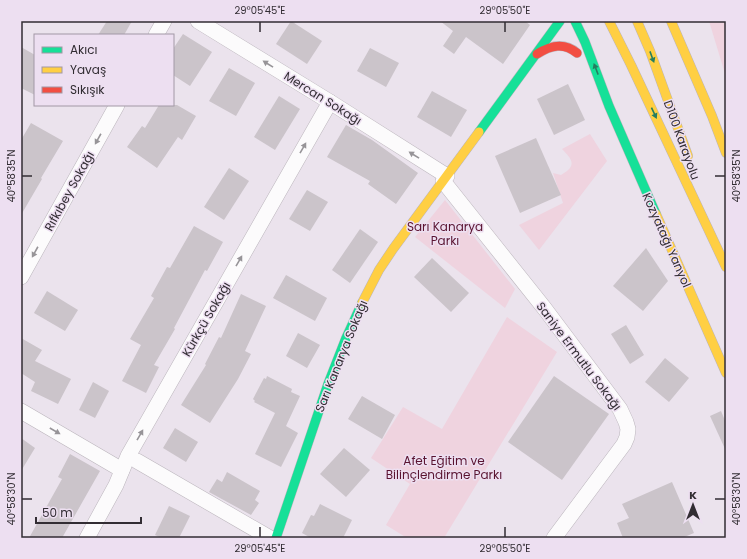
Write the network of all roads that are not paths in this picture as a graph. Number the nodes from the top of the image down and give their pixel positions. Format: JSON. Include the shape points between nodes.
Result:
{"nodes":[{"id":1,"x":164,"y":21,"type":"edge"},
{"id":2,"x":198,"y":21,"type":"edge"},
{"id":3,"x":575,"y":21,"type":"edge"},
{"id":4,"x":609,"y":21,"type":"edge"},
{"id":5,"x":637,"y":21,"type":"edge"},
{"id":6,"x":671,"y":21,"type":"edge"},
{"id":7,"x":560,"y":24,"type":"edge"},
{"id":8,"x":545,"y":27,"type":"dead end"},
{"id":9,"x":157,"y":34,"type":"edge"},
{"id":10,"x":570,"y":40,"type":"dead end"},
{"id":11,"x":577,"y":53,"type":"junction"},
{"id":12,"x":537,"y":54,"type":"junction"},
{"id":13,"x":699,"y":64,"type":"dead end"},
{"id":14,"x":330,"y":102,"type":"junction"},
{"id":15,"x":116,"y":106,"type":"edge"},
{"id":16,"x":609,"y":106,"type":"junction"},
{"id":17,"x":712,"y":116,"type":"junction"},
{"id":18,"x":726,"y":135,"type":"edge"},
{"id":19,"x":726,"y":153,"type":"edge"},
{"id":20,"x":691,"y":164,"type":"dead end"},
{"id":21,"x":445,"y":178,"type":"junction"},
{"id":22,"x":702,"y":193,"type":"dead end"},
{"id":23,"x":726,"y":261,"type":"edge"},
{"id":24,"x":726,"y":267,"type":"edge"},
{"id":25,"x":21,"y":277,"type":"edge"},
{"id":26,"x":726,"y":373,"type":"edge"},
{"id":27,"x":21,"y":411,"type":"edge"},
{"id":28,"x":137,"y":461,"type":"dead end"},
{"id":29,"x":122,"y":470,"type":"junction"},
{"id":30,"x":87,"y":538,"type":"edge"},
{"id":31,"x":270,"y":538,"type":"edge"},
{"id":32,"x":276,"y":538,"type":"edge"},
{"id":33,"x":554,"y":538,"type":"edge"}],
"edges":[{"from":1,"to":9,"type":"street"},
{"from":14,"to":2,"type":"street","name":"Mercan Sokağı","one_way":true},
{"from":16,"to":3,"type":"main road","one_way":true,"via":[[586,42]]},
{"from":4,"to":24,"type":"main road","one_way":true},
{"from":5,"to":20,"type":"main road","name":"D100 Karayolu","one_way":true},
{"from":6,"to":17,"type":"main road"},
{"from":7,"to":12,"type":"main road","name":"Sarı Kanarya Sokağı"},
{"from":8,"to":12,"type":"main road"},
{"from":10,"to":11,"type":"main road"},
{"from":11,"to":12,"type":"main road","via":[[571,48],[557,46],[548,47]]},
{"from":11,"to":16,"type":"main road","via":[[599,94]]},
{"from":12,"to":21,"type":"main road","name":"Sarı Kanarya Sokağı"},
{"from":13,"to":17,"type":"main road"},
{"from":21,"to":14,"type":"street","name":"Mercan Sokağı","one_way":true},
{"from":29,"to":14,"type":"street","name":"Kürkçü Sokağı","one_way":true},
{"from":15,"to":25,"type":"street","name":"Rıfkıbey Sokağı","one_way":true},
{"from":16,"to":26,"type":"main road","name":"Kozyatağı Yanyol"},
{"from":17,"to":18,"type":"main road"},
{"from":17,"to":19,"type":"main road"},
{"from":21,"to":32,"type":"main road","name":"Sarı Kanarya Sokağı","via":[[383,264],[355,316],[324,393]]},
{"from":21,"to":33,"type":"street","name":"Saniye Ermutlu Sokağı","via":[[620,409],[626,422],[628,433],[624,444]]},
{"from":22,"to":23,"type":"main road","name":"D100 Karayolu"},
{"from":27,"to":29,"type":"street","one_way":true},
{"from":28,"to":31,"type":"street"},
{"from":29,"to":30,"type":"street","name":"Kürkçü Sokağı"}]}
